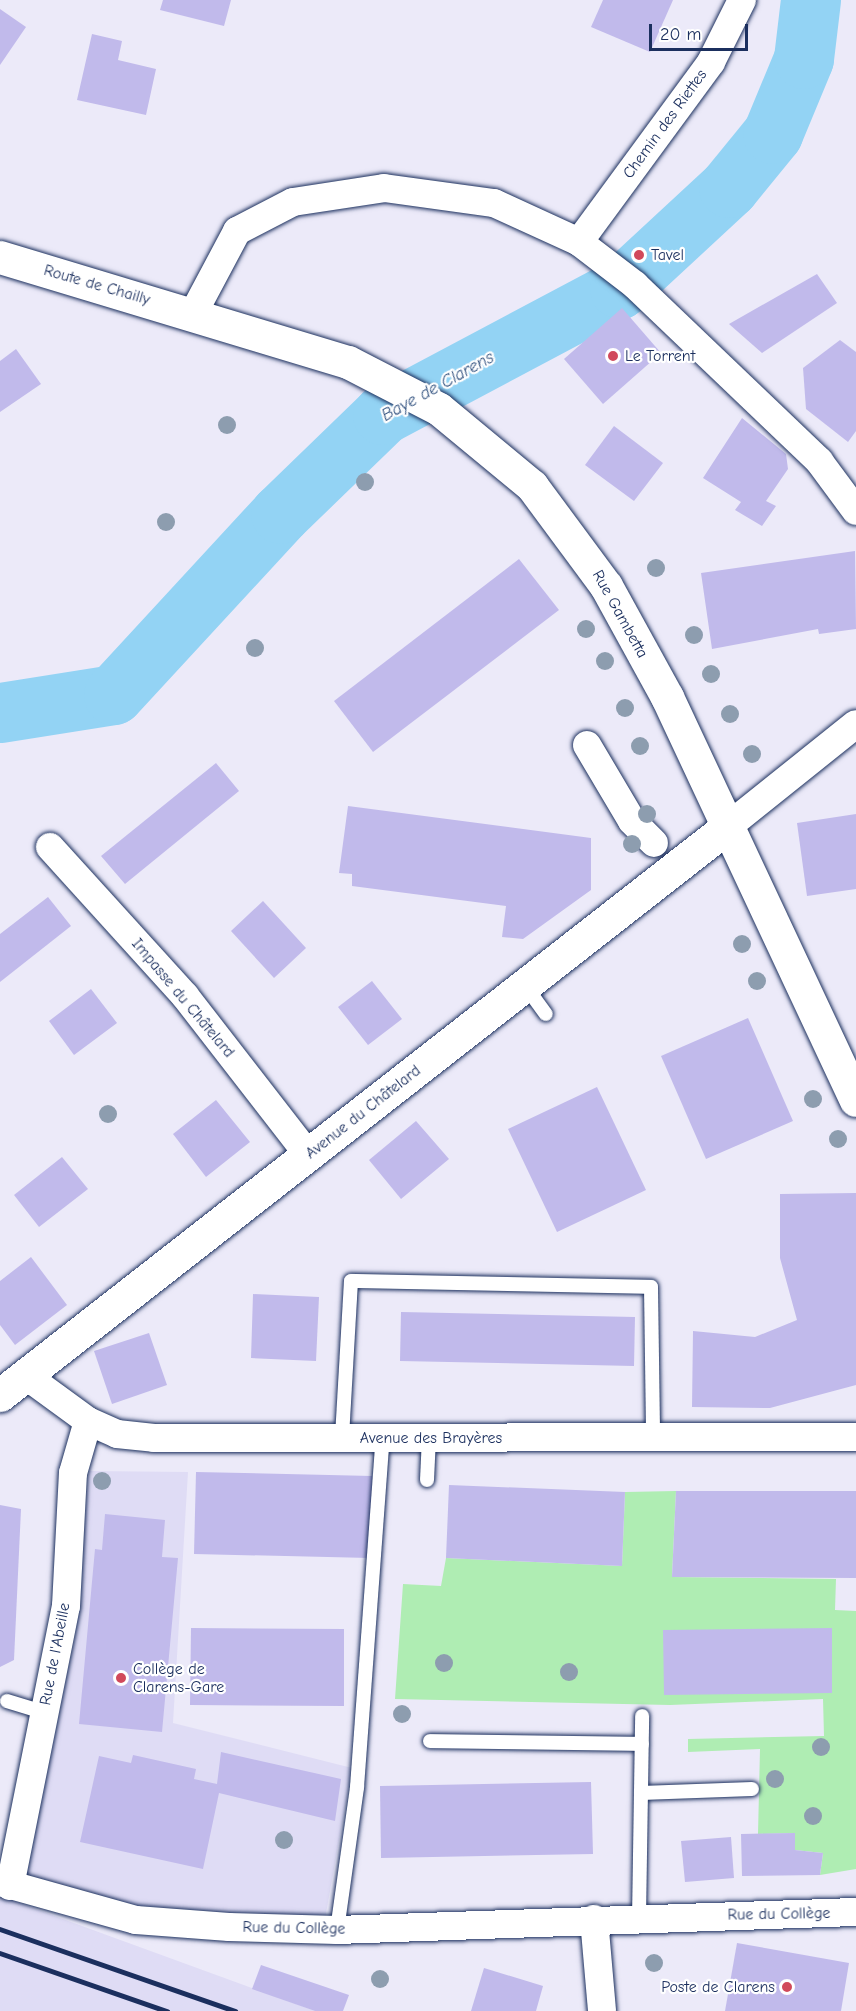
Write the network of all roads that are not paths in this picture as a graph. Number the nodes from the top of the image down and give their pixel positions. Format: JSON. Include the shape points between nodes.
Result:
{"nodes":[{"id":1,"x":742,"y":0,"type":"edge"},
{"id":2,"x":579,"y":242,"type":"junction"},
{"id":3,"x":0,"y":257,"type":"edge"},
{"id":4,"x":194,"y":312,"type":"junction"},
{"id":5,"x":856,"y":510,"type":"edge"},
{"id":6,"x":856,"y":724,"type":"edge"},
{"id":7,"x":587,"y":745,"type":"dead end"},
{"id":8,"x":726,"y":828,"type":"junction"},
{"id":9,"x":654,"y":843,"type":"dead end"},
{"id":10,"x":50,"y":847,"type":"dead end"},
{"id":11,"x":524,"y":984,"type":"junction"},
{"id":12,"x":546,"y":1014,"type":"dead end"},
{"id":13,"x":856,"y":1100,"type":"edge"},
{"id":14,"x":309,"y":1155,"type":"junction"},
{"id":15,"x":12,"y":1385,"type":"edge"},
{"id":16,"x":88,"y":1421,"type":"junction"},
{"id":17,"x":342,"y":1437,"type":"junction"},
{"id":18,"x":383,"y":1437,"type":"junction"},
{"id":19,"x":856,"y":1437,"type":"edge"},
{"id":20,"x":429,"y":1438,"type":"junction"},
{"id":21,"x":652,"y":1439,"type":"junction"},
{"id":22,"x":427,"y":1480,"type":"dead end"},
{"id":23,"x":7,"y":1701,"type":"dead end"},
{"id":24,"x":44,"y":1712,"type":"junction"},
{"id":25,"x":642,"y":1716,"type":"dead end"},
{"id":26,"x":430,"y":1741,"type":"dead end"},
{"id":27,"x":642,"y":1744,"type":"junction"},
{"id":28,"x":752,"y":1789,"type":"dead end"},
{"id":29,"x":641,"y":1794,"type":"junction"},
{"id":30,"x":5,"y":1884,"type":"edge"},
{"id":31,"x":856,"y":1912,"type":"edge"},
{"id":32,"x":639,"y":1918,"type":"junction"},
{"id":33,"x":594,"y":1919,"type":"junction"},
{"id":34,"x":337,"y":1930,"type":"junction"},
{"id":35,"x":602,"y":2011,"type":"edge"}],
"edges":[{"from":1,"to":2,"type":"street","name":"Chemin des Riettes","via":[[711,62]]},
{"from":2,"to":4,"type":"street","via":[[519,211],[464,196],[384,188],[328,194],[259,215],[237,231]]},
{"from":2,"to":5,"type":"street","via":[[655,302],[819,461]]},
{"from":3,"to":4,"type":"main road","name":"Route de Chailly"},
{"from":4,"to":8,"type":"main road","name":"Rue Gambetta","via":[[348,362],[399,384],[476,436],[532,486],[601,578],[667,697]]},
{"from":6,"to":8,"type":"street"},
{"from":7,"to":9,"type":"street","via":[[632,820]]},
{"from":8,"to":11,"type":"main road","name":"Avenue du Châtelard"},
{"from":8,"to":13,"type":"main road","name":"Rue Gambetta"},
{"from":10,"to":14,"type":"street","name":"Impasse du Châtelard","via":[[185,996]]},
{"from":11,"to":12,"type":"lane"},
{"from":11,"to":14,"type":"main road","name":"Avenue du Châtelard"},
{"from":14,"to":15,"type":"main road","name":"Avenue du Châtelard"},
{"from":15,"to":16,"type":"street","name":"Avenue des Brayères"},
{"from":16,"to":17,"type":"street","name":"Avenue des Brayères","via":[[117,1434],[154,1438]]},
{"from":16,"to":24,"type":"street","name":"Rue de l'Abeille","via":[[73,1473],[66,1606]]},
{"from":17,"to":18,"type":"street","name":"Avenue des Brayères"},
{"from":17,"to":21,"type":"lane","via":[[351,1281],[651,1287]]},
{"from":18,"to":20,"type":"street","name":"Avenue des Brayères"},
{"from":18,"to":34,"type":"lane","via":[[357,1787]]},
{"from":19,"to":21,"type":"street","name":"Avenue des Brayères"},
{"from":20,"to":21,"type":"street","name":"Avenue des Brayères"},
{"from":20,"to":22,"type":"lane"},
{"from":23,"to":24,"type":"lane"},
{"from":24,"to":30,"type":"street","name":"Rue de l'Abeille"},
{"from":25,"to":27,"type":"lane"},
{"from":26,"to":27,"type":"lane"},
{"from":27,"to":29,"type":"lane"},
{"from":28,"to":29,"type":"lane"},
{"from":29,"to":32,"type":"lane"},
{"from":30,"to":34,"type":"street","name":"Rue du Collège","via":[[136,1920]]},
{"from":31,"to":32,"type":"street","name":"Rue du Collège"},
{"from":32,"to":33,"type":"street","name":"Rue du Collège"},
{"from":33,"to":34,"type":"street","name":"Rue du Collège"},
{"from":33,"to":35,"type":"street"}]}
